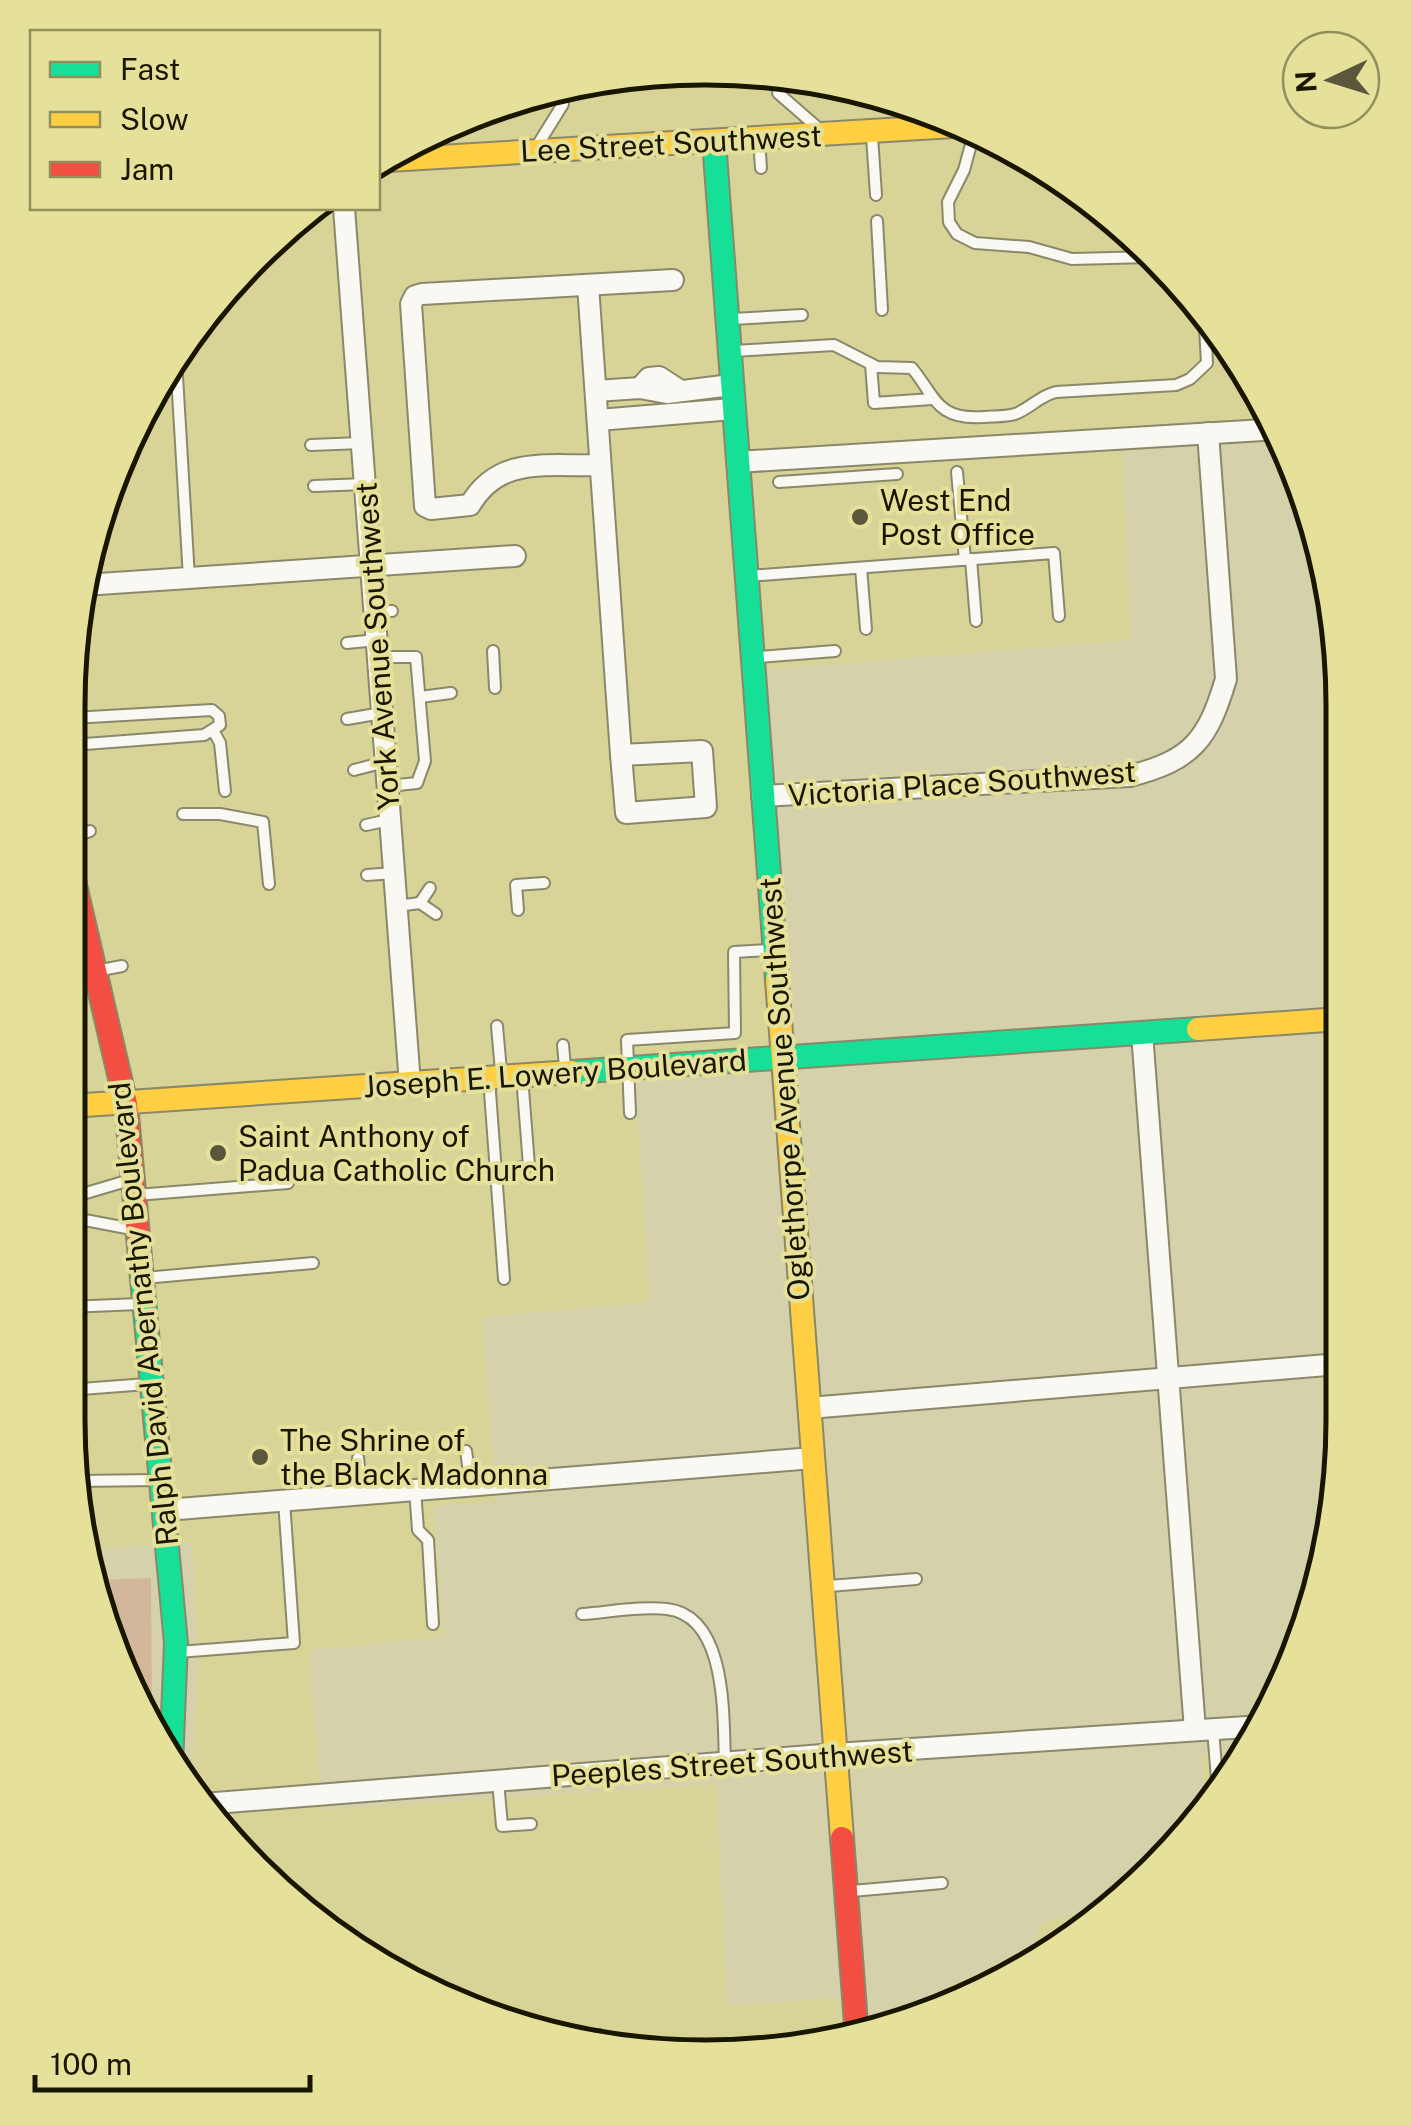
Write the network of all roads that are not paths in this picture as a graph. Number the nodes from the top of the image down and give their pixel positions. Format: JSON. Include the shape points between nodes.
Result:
{"nodes":[{"id":1,"x":778,"y":93,"type":"dead end"},
{"id":2,"x":563,"y":104,"type":"dead end"},
{"id":3,"x":931,"y":127,"type":"edge"},
{"id":4,"x":872,"y":131,"type":"junction"},
{"id":5,"x":825,"y":134,"type":"junction"},
{"id":6,"x":759,"y":138,"type":"junction"},
{"id":7,"x":714,"y":140,"type":"junction"},
{"id":8,"x":971,"y":145,"type":"edge"},
{"id":9,"x":534,"y":151,"type":"junction"},
{"id":10,"x":417,"y":156,"type":"edge"},
{"id":11,"x":762,"y":168,"type":"dead end"},
{"id":12,"x":876,"y":194,"type":"dead end"},
{"id":13,"x":344,"y":210,"type":"edge"},
{"id":14,"x":878,"y":221,"type":"dead end"},
{"id":15,"x":1134,"y":257,"type":"edge"},
{"id":16,"x":674,"y":280,"type":"dead end"},
{"id":17,"x":588,"y":285,"type":"junction"},
{"id":18,"x":882,"y":310,"type":"dead end"},
{"id":19,"x":802,"y":315,"type":"dead end"},
{"id":20,"x":726,"y":319,"type":"junction"},
{"id":21,"x":1205,"y":338,"type":"edge"},
{"id":22,"x":729,"y":352,"type":"junction"},
{"id":23,"x":871,"y":364,"type":"junction"},
{"id":24,"x":177,"y":381,"type":"edge"},
{"id":25,"x":731,"y":385,"type":"junction"},
{"id":26,"x":596,"y":391,"type":"junction"},
{"id":27,"x":932,"y":399,"type":"junction"},
{"id":28,"x":733,"y":409,"type":"junction"},
{"id":29,"x":598,"y":420,"type":"junction"},
{"id":30,"x":1261,"y":429,"type":"edge"},
{"id":31,"x":1208,"y":433,"type":"junction"},
{"id":32,"x":362,"y":443,"type":"junction"},
{"id":33,"x":311,"y":445,"type":"dead end"},
{"id":34,"x":737,"y":462,"type":"junction"},
{"id":35,"x":599,"y":465,"type":"junction"},
{"id":36,"x":779,"y":472,"type":"junction"},
{"id":37,"x":958,"y":472,"type":"dead end"},
{"id":38,"x":897,"y":474,"type":"dead end"},
{"id":39,"x":366,"y":484,"type":"junction"},
{"id":40,"x":314,"y":486,"type":"dead end"},
{"id":41,"x":515,"y":556,"type":"dead end"},
{"id":42,"x":968,"y":560,"type":"junction"},
{"id":43,"x":372,"y":565,"type":"junction"},
{"id":44,"x":861,"y":568,"type":"junction"},
{"id":45,"x":746,"y":576,"type":"junction"},
{"id":46,"x":189,"y":578,"type":"junction"},
{"id":47,"x":97,"y":584,"type":"edge"},
{"id":48,"x":1059,"y":616,"type":"dead end"},
{"id":49,"x":976,"y":621,"type":"dead end"},
{"id":50,"x":866,"y":630,"type":"dead end"},
{"id":51,"x":347,"y":643,"type":"dead end"},
{"id":52,"x":378,"y":649,"type":"junction"},
{"id":53,"x":493,"y":652,"type":"dead end"},
{"id":54,"x":835,"y":652,"type":"dead end"},
{"id":55,"x":752,"y":657,"type":"junction"},
{"id":56,"x":495,"y":688,"type":"dead end"},
{"id":57,"x":452,"y":693,"type":"dead end"},
{"id":58,"x":420,"y":697,"type":"junction"},
{"id":59,"x":382,"y":713,"type":"junction"},
{"id":60,"x":85,"y":717,"type":"edge"},
{"id":61,"x":347,"y":719,"type":"dead end"},
{"id":62,"x":214,"y":732,"type":"junction"},
{"id":63,"x":85,"y":743,"type":"edge"},
{"id":64,"x":621,"y":755,"type":"junction"},
{"id":65,"x":386,"y":762,"type":"junction"},
{"id":66,"x":354,"y":770,"type":"dead end"},
{"id":67,"x":388,"y":786,"type":"junction"},
{"id":68,"x":225,"y":791,"type":"dead end"},
{"id":69,"x":762,"y":796,"type":"junction"},
{"id":70,"x":184,"y":814,"type":"dead end"},
{"id":71,"x":390,"y":820,"type":"junction"},
{"id":72,"x":366,"y":825,"type":"dead end"},
{"id":73,"x":90,"y":831,"type":"dead end"},
{"id":74,"x":85,"y":833,"type":"edge"},
{"id":75,"x":394,"y":872,"type":"junction"},
{"id":76,"x":367,"y":875,"type":"dead end"},
{"id":77,"x":544,"y":883,"type":"dead end"},
{"id":78,"x":269,"y":884,"type":"dead end"},
{"id":79,"x":430,"y":888,"type":"dead end"},
{"id":80,"x":420,"y":903,"type":"junction"},
{"id":81,"x":396,"y":906,"type":"junction"},
{"id":82,"x":518,"y":910,"type":"dead end"},
{"id":83,"x":436,"y":914,"type":"dead end"},
{"id":84,"x":773,"y":950,"type":"junction"},
{"id":85,"x":85,"y":951,"type":"edge"},
{"id":86,"x":122,"y":966,"type":"dead end"},
{"id":87,"x":95,"y":971,"type":"junction"},
{"id":88,"x":1326,"y":1021,"type":"edge"},
{"id":89,"x":497,"y":1026,"type":"dead end"},
{"id":90,"x":1142,"y":1033,"type":"junction"},
{"id":91,"x":564,"y":1045,"type":"dead end"},
{"id":92,"x":782,"y":1057,"type":"junction"},
{"id":93,"x":630,"y":1068,"type":"junction"},
{"id":94,"x":566,"y":1073,"type":"junction"},
{"id":95,"x":504,"y":1077,"type":"junction"},
{"id":96,"x":410,"y":1084,"type":"junction"},
{"id":97,"x":126,"y":1104,"type":"junction"},
{"id":98,"x":85,"y":1105,"type":"edge"},
{"id":99,"x":630,"y":1113,"type":"dead end"},
{"id":100,"x":495,"y":1172,"type":"junction"},
{"id":101,"x":288,"y":1183,"type":"dead end"},
{"id":102,"x":134,"y":1187,"type":"junction"},
{"id":103,"x":85,"y":1195,"type":"edge"},
{"id":104,"x":85,"y":1220,"type":"edge"},
{"id":105,"x":138,"y":1231,"type":"junction"},
{"id":106,"x":312,"y":1263,"type":"dead end"},
{"id":107,"x":143,"y":1278,"type":"junction"},
{"id":108,"x":504,"y":1280,"type":"dead end"},
{"id":109,"x":145,"y":1304,"type":"junction"},
{"id":110,"x":85,"y":1306,"type":"edge"},
{"id":111,"x":1326,"y":1365,"type":"edge"},
{"id":112,"x":1168,"y":1378,"type":"junction"},
{"id":113,"x":153,"y":1384,"type":"junction"},
{"id":114,"x":85,"y":1389,"type":"edge"},
{"id":115,"x":810,"y":1408,"type":"junction"},
{"id":116,"x":466,"y":1451,"type":"dead end"},
{"id":117,"x":358,"y":1458,"type":"dead end"},
{"id":118,"x":813,"y":1458,"type":"junction"},
{"id":119,"x":163,"y":1480,"type":"junction"},
{"id":120,"x":88,"y":1481,"type":"edge"},
{"id":121,"x":471,"y":1486,"type":"junction"},
{"id":122,"x":415,"y":1490,"type":"junction"},
{"id":123,"x":362,"y":1495,"type":"junction"},
{"id":124,"x":284,"y":1501,"type":"junction"},
{"id":125,"x":166,"y":1510,"type":"junction"},
{"id":126,"x":916,"y":1579,"type":"dead end"},
{"id":127,"x":823,"y":1586,"type":"junction"},
{"id":128,"x":582,"y":1614,"type":"dead end"},
{"id":129,"x":434,"y":1624,"type":"dead end"},
{"id":130,"x":176,"y":1653,"type":"junction"},
{"id":131,"x":1245,"y":1727,"type":"edge"},
{"id":132,"x":1204,"y":1729,"type":"junction"},
{"id":133,"x":172,"y":1737,"type":"edge"},
{"id":134,"x":836,"y":1754,"type":"junction"},
{"id":135,"x":725,"y":1762,"type":"junction"},
{"id":136,"x":1214,"y":1774,"type":"edge"},
{"id":137,"x":498,"y":1781,"type":"junction"},
{"id":138,"x":218,"y":1803,"type":"edge"},
{"id":139,"x":530,"y":1824,"type":"dead end"},
{"id":140,"x":942,"y":1884,"type":"dead end"},
{"id":141,"x":846,"y":1892,"type":"junction"},
{"id":142,"x":856,"y":2021,"type":"edge"}],
"edges":[{"from":1,"to":5,"type":"lane"},
{"from":2,"to":9,"type":"lane"},
{"from":3,"to":4,"type":"street","name":"Lee Street Southwest"},
{"from":4,"to":5,"type":"street","name":"Lee Street Southwest"},
{"from":4,"to":12,"type":"lane"},
{"from":5,"to":6,"type":"street","name":"Lee Street Southwest"},
{"from":6,"to":7,"type":"street","name":"Lee Street Southwest"},
{"from":6,"to":11,"type":"lane"},
{"from":7,"to":9,"type":"street","name":"Lee Street Southwest"},
{"from":7,"to":20,"type":"street","name":"Oglethorpe Avenue Southwest"},
{"from":8,"to":15,"type":"lane","via":[[948,202],[957,234],[1072,259]]},
{"from":9,"to":10,"type":"street","name":"Lee Street Southwest"},
{"from":13,"to":32,"type":"street","name":"York Avenue Southwest"},
{"from":14,"to":18,"type":"lane"},
{"from":16,"to":17,"type":"street"},
{"from":17,"to":26,"type":"street"},
{"from":17,"to":35,"type":"street","via":[[416,296],[411,304],[425,506],[470,505],[481,486],[509,469]]},
{"from":19,"to":20,"type":"lane"},
{"from":20,"to":22,"type":"street","name":"Oglethorpe Avenue Southwest"},
{"from":21,"to":27,"type":"lane","via":[[1207,363],[1176,385],[1056,392],[1012,415],[964,418]]},
{"from":22,"to":23,"type":"lane","via":[[834,345]]},
{"from":22,"to":25,"type":"street","name":"Oglethorpe Avenue Southwest"},
{"from":23,"to":27,"type":"lane","via":[[912,368]]},
{"from":23,"to":27,"type":"lane","via":[[874,403]]},
{"from":24,"to":46,"type":"lane"},
{"from":25,"to":26,"type":"street","via":[[679,390],[660,376],[640,388]]},
{"from":25,"to":28,"type":"street","name":"Oglethorpe Avenue Southwest"},
{"from":26,"to":29,"type":"street"},
{"from":28,"to":29,"type":"street"},
{"from":28,"to":34,"type":"street","name":"Oglethorpe Avenue Southwest"},
{"from":29,"to":35,"type":"street"},
{"from":30,"to":31,"type":"street"},
{"from":31,"to":36,"type":"street"},
{"from":31,"to":69,"type":"street","name":"Victoria Place Southwest","via":[[1226,678],[1214,718],[1186,752],[1130,776]]},
{"from":32,"to":33,"type":"lane"},
{"from":32,"to":39,"type":"street","name":"York Avenue Southwest"},
{"from":34,"to":36,"type":"street"},
{"from":34,"to":45,"type":"street","name":"Oglethorpe Avenue Southwest"},
{"from":35,"to":64,"type":"street"},
{"from":36,"to":38,"type":"lane"},
{"from":37,"to":42,"type":"lane"},
{"from":39,"to":40,"type":"lane"},
{"from":39,"to":43,"type":"street","name":"York Avenue Southwest"},
{"from":41,"to":43,"type":"street"},
{"from":42,"to":44,"type":"lane"},
{"from":42,"to":48,"type":"lane","via":[[1054,554]]},
{"from":42,"to":49,"type":"lane"},
{"from":43,"to":46,"type":"street"},
{"from":43,"to":52,"type":"street","name":"York Avenue Southwest","via":[[384,612]]},
{"from":44,"to":45,"type":"lane"},
{"from":44,"to":50,"type":"lane"},
{"from":45,"to":55,"type":"street","name":"Oglethorpe Avenue Southwest"},
{"from":46,"to":47,"type":"street"},
{"from":51,"to":52,"type":"lane"},
{"from":52,"to":58,"type":"lane","via":[[416,657]]},
{"from":52,"to":59,"type":"street","name":"York Avenue Southwest"},
{"from":53,"to":56,"type":"lane"},
{"from":54,"to":55,"type":"lane"},
{"from":55,"to":69,"type":"street","name":"Oglethorpe Avenue Southwest"},
{"from":57,"to":58,"type":"lane"},
{"from":58,"to":67,"type":"lane","via":[[426,761],[417,783]]},
{"from":59,"to":61,"type":"lane"},
{"from":59,"to":65,"type":"street","name":"York Avenue Southwest"},
{"from":60,"to":62,"type":"lane","via":[[212,710],[220,719]]},
{"from":62,"to":63,"type":"lane"},
{"from":62,"to":68,"type":"lane"},
{"from":64,"to":64,"type":"street","via":[[626,813],[706,807],[702,750]]},
{"from":65,"to":66,"type":"lane"},
{"from":65,"to":67,"type":"street","name":"York Avenue Southwest"},
{"from":67,"to":71,"type":"street","name":"York Avenue Southwest"},
{"from":69,"to":84,"type":"street","name":"Oglethorpe Avenue Southwest"},
{"from":70,"to":78,"type":"lane","via":[[263,822]]},
{"from":71,"to":72,"type":"lane"},
{"from":71,"to":75,"type":"street","name":"York Avenue Southwest"},
{"from":73,"to":74,"type":"lane"},
{"from":75,"to":76,"type":"lane"},
{"from":75,"to":81,"type":"street","name":"York Avenue Southwest"},
{"from":77,"to":82,"type":"lane","via":[[516,885]]},
{"from":79,"to":80,"type":"lane"},
{"from":80,"to":81,"type":"lane"},
{"from":80,"to":83,"type":"lane"},
{"from":81,"to":96,"type":"street","name":"York Avenue Southwest"},
{"from":84,"to":92,"type":"street","name":"Oglethorpe Avenue Southwest"},
{"from":84,"to":93,"type":"lane","via":[[734,952],[735,1032],[627,1040]]},
{"from":85,"to":87,"type":"street","name":"Ralph David Abernathy Boulevard"},
{"from":86,"to":87,"type":"lane"},
{"from":87,"to":97,"type":"street","name":"Ralph David Abernathy Boulevard"},
{"from":88,"to":90,"type":"street","name":"Joseph E. Lowery Boulevard"},
{"from":89,"to":95,"type":"lane"},
{"from":90,"to":92,"type":"street","name":"Joseph E. Lowery Boulevard"},
{"from":90,"to":112,"type":"street"},
{"from":91,"to":94,"type":"lane"},
{"from":92,"to":93,"type":"street","name":"Joseph E. Lowery Boulevard"},
{"from":92,"to":115,"type":"street","name":"Oglethorpe Avenue Southwest"},
{"from":93,"to":94,"type":"street","name":"Joseph E. Lowery Boulevard"},
{"from":93,"to":99,"type":"lane"},
{"from":94,"to":95,"type":"street","name":"Joseph E. Lowery Boulevard"},
{"from":95,"to":96,"type":"street","name":"Joseph E. Lowery Boulevard"},
{"from":95,"to":100,"type":"lane"},
{"from":95,"to":100,"type":"lane","via":[[529,1166]]},
{"from":96,"to":97,"type":"street","name":"Joseph E. Lowery Boulevard","via":[[294,1084]]},
{"from":97,"to":98,"type":"street","name":"Joseph E. Lowery Boulevard"},
{"from":97,"to":102,"type":"street","name":"Ralph David Abernathy Boulevard"},
{"from":100,"to":108,"type":"lane"},
{"from":101,"to":102,"type":"lane"},
{"from":102,"to":103,"type":"lane"},
{"from":102,"to":105,"type":"street","name":"Ralph David Abernathy Boulevard"},
{"from":104,"to":105,"type":"lane"},
{"from":105,"to":107,"type":"street","name":"Ralph David Abernathy Boulevard"},
{"from":106,"to":107,"type":"lane"},
{"from":107,"to":109,"type":"street","name":"Ralph David Abernathy Boulevard"},
{"from":109,"to":110,"type":"lane"},
{"from":109,"to":113,"type":"street","name":"Ralph David Abernathy Boulevard"},
{"from":111,"to":112,"type":"street"},
{"from":112,"to":115,"type":"street"},
{"from":112,"to":132,"type":"street"},
{"from":113,"to":114,"type":"lane"},
{"from":113,"to":119,"type":"street","name":"Ralph David Abernathy Boulevard"},
{"from":115,"to":118,"type":"street","name":"Oglethorpe Avenue Southwest"},
{"from":116,"to":121,"type":"lane"},
{"from":117,"to":123,"type":"lane"},
{"from":118,"to":121,"type":"street"},
{"from":118,"to":127,"type":"street","name":"Oglethorpe Avenue Southwest"},
{"from":119,"to":120,"type":"lane"},
{"from":119,"to":125,"type":"street","name":"Ralph David Abernathy Boulevard"},
{"from":121,"to":122,"type":"street"},
{"from":122,"to":123,"type":"street"},
{"from":122,"to":129,"type":"lane","via":[[418,1530],[428,1540]]},
{"from":123,"to":124,"type":"street"},
{"from":124,"to":125,"type":"street"},
{"from":124,"to":130,"type":"lane","via":[[294,1643]]},
{"from":125,"to":130,"type":"street","name":"Ralph David Abernathy Boulevard"},
{"from":126,"to":127,"type":"lane"},
{"from":127,"to":134,"type":"street","name":"Oglethorpe Avenue Southwest"},
{"from":128,"to":135,"type":"lane","via":[[671,1609],[690,1619],[714,1647]]},
{"from":130,"to":133,"type":"street","name":"Ralph David Abernathy Boulevard"},
{"from":131,"to":132,"type":"street","name":"Peeples Street Southwest"},
{"from":132,"to":134,"type":"street","name":"Peeples Street Southwest"},
{"from":132,"to":136,"type":"lane"},
{"from":134,"to":135,"type":"street","name":"Peeples Street Southwest"},
{"from":134,"to":141,"type":"street","name":"Oglethorpe Avenue Southwest"},
{"from":135,"to":137,"type":"street","name":"Peeples Street Southwest"},
{"from":137,"to":138,"type":"street","name":"Peeples Street Southwest"},
{"from":137,"to":139,"type":"lane","via":[[502,1826]]},
{"from":140,"to":141,"type":"lane"},
{"from":141,"to":142,"type":"street","name":"Oglethorpe Avenue Southwest"}]}
